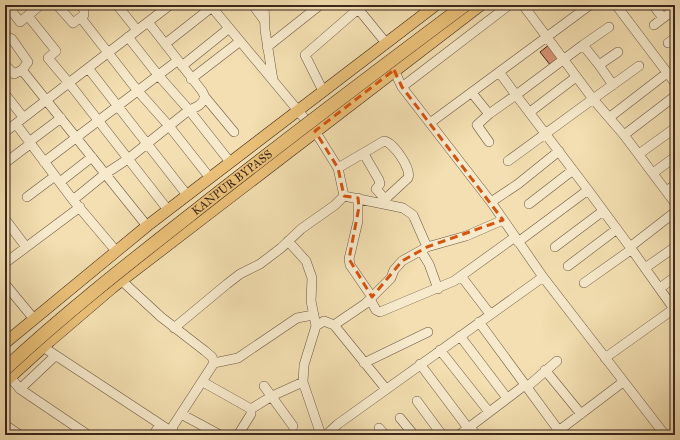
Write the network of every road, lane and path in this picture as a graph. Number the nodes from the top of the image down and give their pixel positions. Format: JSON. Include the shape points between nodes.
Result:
{"nodes":[{"id":1,"x":7,"y":5,"type":"edge"},
{"id":2,"x":34,"y":5,"type":"edge"},
{"id":3,"x":57,"y":5,"type":"edge"},
{"id":4,"x":80,"y":5,"type":"edge"},
{"id":5,"x":170,"y":5,"type":"edge"},
{"id":6,"x":253,"y":5,"type":"edge"},
{"id":7,"x":320,"y":5,"type":"edge"},
{"id":8,"x":436,"y":5,"type":"edge"},
{"id":9,"x":451,"y":5,"type":"edge"},
{"id":10,"x":465,"y":5,"type":"edge"},
{"id":11,"x":481,"y":5,"type":"edge"},
{"id":12,"x":509,"y":5,"type":"edge"},
{"id":13,"x":523,"y":5,"type":"edge"},
{"id":14,"x":590,"y":5,"type":"edge"},
{"id":15,"x":616,"y":5,"type":"edge"},
{"id":16,"x":653,"y":5,"type":"edge"},
{"id":17,"x":119,"y":6,"type":"edge"},
{"id":18,"x":211,"y":6,"type":"edge"},
{"id":19,"x":357,"y":7,"type":"edge"},
{"id":20,"x":675,"y":9,"type":"edge"},
{"id":21,"x":266,"y":10,"type":"edge"},
{"id":22,"x":28,"y":16,"type":"junction"},
{"id":23,"x":81,"y":18,"type":"junction"},
{"id":24,"x":663,"y":18,"type":"junction"},
{"id":25,"x":148,"y":22,"type":"junction"},
{"id":26,"x":654,"y":25,"type":"dead end"},
{"id":27,"x":609,"y":27,"type":"dead end"},
{"id":28,"x":228,"y":29,"type":"junction"},
{"id":29,"x":137,"y":30,"type":"junction"},
{"id":30,"x":128,"y":37,"type":"junction"},
{"id":31,"x":547,"y":37,"type":"junction"},
{"id":32,"x":5,"y":40,"type":"edge"},
{"id":33,"x":240,"y":42,"type":"junction"},
{"id":34,"x":386,"y":43,"type":"junction"},
{"id":35,"x":165,"y":44,"type":"junction"},
{"id":36,"x":583,"y":45,"type":"junction"},
{"id":37,"x":267,"y":46,"type":"junction"},
{"id":38,"x":618,"y":52,"type":"dead end"},
{"id":39,"x":108,"y":53,"type":"junction"},
{"id":40,"x":564,"y":59,"type":"junction"},
{"id":41,"x":180,"y":63,"type":"junction"},
{"id":42,"x":5,"y":65,"type":"edge"},
{"id":43,"x":599,"y":65,"type":"junction"},
{"id":44,"x":639,"y":66,"type":"dead end"},
{"id":45,"x":88,"y":68,"type":"junction"},
{"id":46,"x":22,"y":70,"type":"junction"},
{"id":47,"x":394,"y":70,"type":"junction"},
{"id":48,"x":499,"y":72,"type":"junction"},
{"id":49,"x":667,"y":73,"type":"junction"},
{"id":50,"x":158,"y":75,"type":"junction"},
{"id":51,"x":576,"y":77,"type":"junction"},
{"id":52,"x":192,"y":79,"type":"junction"},
{"id":53,"x":273,"y":80,"type":"junction"},
{"id":54,"x":69,"y":83,"type":"junction"},
{"id":55,"x":675,"y":83,"type":"edge"},
{"id":56,"x":613,"y":85,"type":"junction"},
{"id":57,"x":402,"y":87,"type":"junction"},
{"id":58,"x":137,"y":90,"type":"junction"},
{"id":59,"x":323,"y":91,"type":"junction"},
{"id":60,"x":472,"y":93,"type":"junction"},
{"id":61,"x":5,"y":94,"type":"edge"},
{"id":62,"x":516,"y":95,"type":"junction"},
{"id":63,"x":205,"y":96,"type":"junction"},
{"id":64,"x":675,"y":96,"type":"edge"},
{"id":65,"x":593,"y":99,"type":"junction"},
{"id":66,"x":47,"y":100,"type":"junction"},
{"id":67,"x":118,"y":106,"type":"junction"},
{"id":68,"x":189,"y":110,"type":"junction"},
{"id":69,"x":298,"y":110,"type":"junction"},
{"id":70,"x":530,"y":112,"type":"junction"},
{"id":71,"x":489,"y":114,"type":"junction"},
{"id":72,"x":24,"y":117,"type":"junction"},
{"id":73,"x":610,"y":117,"type":"junction"},
{"id":74,"x":61,"y":118,"type":"junction"},
{"id":75,"x":98,"y":120,"type":"junction"},
{"id":76,"x":430,"y":123,"type":"junction"},
{"id":77,"x":169,"y":126,"type":"junction"},
{"id":78,"x":9,"y":127,"type":"edge"},
{"id":79,"x":675,"y":128,"type":"edge"},
{"id":80,"x":315,"y":131,"type":"junction"},
{"id":81,"x":234,"y":132,"type":"dead end"},
{"id":82,"x":547,"y":134,"type":"junction"},
{"id":83,"x":624,"y":135,"type":"junction"},
{"id":84,"x":76,"y":137,"type":"junction"},
{"id":85,"x":489,"y":142,"type":"dead end"},
{"id":86,"x":30,"y":143,"type":"junction"},
{"id":87,"x":148,"y":144,"type":"junction"},
{"id":88,"x":559,"y":151,"type":"junction"},
{"id":89,"x":364,"y":154,"type":"junction"},
{"id":90,"x":639,"y":154,"type":"junction"},
{"id":91,"x":92,"y":157,"type":"junction"},
{"id":92,"x":675,"y":157,"type":"edge"},
{"id":93,"x":128,"y":159,"type":"junction"},
{"id":94,"x":508,"y":161,"type":"dead end"},
{"id":95,"x":44,"y":162,"type":"junction"},
{"id":96,"x":230,"y":162,"type":"junction"},
{"id":97,"x":5,"y":163,"type":"edge"},
{"id":98,"x":338,"y":168,"type":"junction"},
{"id":99,"x":573,"y":170,"type":"junction"},
{"id":100,"x":653,"y":173,"type":"junction"},
{"id":101,"x":106,"y":174,"type":"junction"},
{"id":102,"x":210,"y":178,"type":"junction"},
{"id":103,"x":57,"y":179,"type":"junction"},
{"id":104,"x":675,"y":185,"type":"edge"},
{"id":105,"x":588,"y":190,"type":"junction"},
{"id":106,"x":666,"y":191,"type":"junction"},
{"id":107,"x":186,"y":195,"type":"junction"},
{"id":108,"x":344,"y":196,"type":"junction"},
{"id":109,"x":27,"y":197,"type":"dead end"},
{"id":110,"x":358,"y":198,"type":"junction"},
{"id":111,"x":73,"y":200,"type":"junction"},
{"id":112,"x":383,"y":201,"type":"junction"},
{"id":113,"x":491,"y":202,"type":"junction"},
{"id":114,"x":675,"y":203,"type":"edge"},
{"id":115,"x":529,"y":204,"type":"dead end"},
{"id":116,"x":80,"y":207,"type":"junction"},
{"id":117,"x":168,"y":210,"type":"junction"},
{"id":118,"x":603,"y":210,"type":"junction"},
{"id":119,"x":675,"y":212,"type":"edge"},
{"id":120,"x":5,"y":219,"type":"edge"},
{"id":121,"x":503,"y":220,"type":"junction"},
{"id":122,"x":147,"y":226,"type":"junction"},
{"id":123,"x":617,"y":229,"type":"junction"},
{"id":124,"x":517,"y":239,"type":"junction"},
{"id":125,"x":288,"y":241,"type":"junction"},
{"id":126,"x":26,"y":247,"type":"junction"},
{"id":127,"x":554,"y":247,"type":"dead end"},
{"id":128,"x":675,"y":247,"type":"edge"},
{"id":129,"x":631,"y":248,"type":"junction"},
{"id":130,"x":424,"y":249,"type":"junction"},
{"id":131,"x":116,"y":251,"type":"junction"},
{"id":132,"x":5,"y":263,"type":"edge"},
{"id":133,"x":568,"y":266,"type":"dead end"},
{"id":134,"x":645,"y":268,"type":"junction"},
{"id":135,"x":461,"y":276,"type":"junction"},
{"id":136,"x":543,"y":277,"type":"junction"},
{"id":137,"x":675,"y":277,"type":"edge"},
{"id":138,"x":122,"y":281,"type":"junction"},
{"id":139,"x":584,"y":283,"type":"dead end"},
{"id":140,"x":5,"y":284,"type":"edge"},
{"id":141,"x":660,"y":288,"type":"junction"},
{"id":142,"x":438,"y":289,"type":"junction"},
{"id":143,"x":371,"y":298,"type":"junction"},
{"id":144,"x":675,"y":308,"type":"edge"},
{"id":145,"x":490,"y":314,"type":"junction"},
{"id":146,"x":313,"y":315,"type":"junction"},
{"id":147,"x":34,"y":319,"type":"junction"},
{"id":148,"x":479,"y":322,"type":"junction"},
{"id":149,"x":334,"y":324,"type":"junction"},
{"id":150,"x":316,"y":326,"type":"junction"},
{"id":151,"x":174,"y":328,"type":"junction"},
{"id":152,"x":428,"y":332,"type":"dead end"},
{"id":153,"x":460,"y":336,"type":"junction"},
{"id":154,"x":5,"y":343,"type":"edge"},
{"id":155,"x":43,"y":347,"type":"junction"},
{"id":156,"x":440,"y":350,"type":"junction"},
{"id":157,"x":55,"y":356,"type":"junction"},
{"id":158,"x":5,"y":358,"type":"edge"},
{"id":159,"x":605,"y":358,"type":"junction"},
{"id":160,"x":557,"y":361,"type":"dead end"},
{"id":161,"x":214,"y":363,"type":"junction"},
{"id":162,"x":364,"y":363,"type":"junction"},
{"id":163,"x":420,"y":364,"type":"junction"},
{"id":164,"x":545,"y":370,"type":"junction"},
{"id":165,"x":7,"y":376,"type":"edge"},
{"id":166,"x":203,"y":382,"type":"junction"},
{"id":167,"x":303,"y":382,"type":"junction"},
{"id":168,"x":623,"y":382,"type":"junction"},
{"id":169,"x":264,"y":386,"type":"dead end"},
{"id":170,"x":526,"y":386,"type":"junction"},
{"id":171,"x":20,"y":389,"type":"junction"},
{"id":172,"x":386,"y":389,"type":"junction"},
{"id":173,"x":272,"y":396,"type":"junction"},
{"id":174,"x":507,"y":398,"type":"junction"},
{"id":175,"x":417,"y":401,"type":"dead end"},
{"id":176,"x":251,"y":409,"type":"junction"},
{"id":177,"x":489,"y":412,"type":"junction"},
{"id":178,"x":181,"y":414,"type":"junction"},
{"id":179,"x":581,"y":414,"type":"junction"},
{"id":180,"x":400,"y":418,"type":"dead end"},
{"id":181,"x":5,"y":425,"type":"edge"},
{"id":182,"x":160,"y":425,"type":"junction"},
{"id":183,"x":293,"y":426,"type":"dead end"},
{"id":184,"x":469,"y":427,"type":"junction"},
{"id":185,"x":172,"y":434,"type":"edge"},
{"id":186,"x":558,"y":434,"type":"edge"},
{"id":187,"x":20,"y":435,"type":"edge"},
{"id":188,"x":88,"y":435,"type":"edge"},
{"id":189,"x":153,"y":435,"type":"edge"},
{"id":190,"x":220,"y":435,"type":"edge"},
{"id":191,"x":238,"y":435,"type":"edge"},
{"id":192,"x":321,"y":435,"type":"edge"},
{"id":193,"x":326,"y":435,"type":"edge"},
{"id":194,"x":414,"y":435,"type":"edge"},
{"id":195,"x":442,"y":435,"type":"edge"},
{"id":196,"x":459,"y":435,"type":"edge"},
{"id":197,"x":476,"y":435,"type":"edge"},
{"id":198,"x":664,"y":435,"type":"edge"}],
"edges":[{"from":1,"to":22,"type":"street","via":[[20,22]]},
{"from":2,"to":22,"type":"street","via":[[37,8]]},
{"from":3,"to":23,"type":"street","via":[[73,23]]},
{"from":4,"to":23,"type":"street","via":[[84,10]]},
{"from":5,"to":25,"type":"street"},
{"from":6,"to":21,"type":"street"},
{"from":7,"to":37,"type":"street"},
{"from":8,"to":34,"type":"main road"},
{"from":9,"to":158,"type":"highway","name":"KANPUR BYPASS","via":[[116,262]]},
{"from":10,"to":165,"type":"highway","name":"KANPUR BYPASS","bridge":true,"via":[[272,151],[64,315]]},
{"from":11,"to":47,"type":"main road"},
{"from":12,"to":57,"type":"street"},
{"from":13,"to":31,"type":"street"},
{"from":14,"to":31,"type":"street"},
{"from":15,"to":49,"type":"street"},
{"from":16,"to":24,"type":"street"},
{"from":17,"to":29,"type":"street"},
{"from":18,"to":28,"type":"street"},
{"from":18,"to":35,"type":"street"},
{"from":19,"to":34,"type":"street"},
{"from":19,"to":59,"type":"street","via":[[305,54]]},
{"from":20,"to":24,"type":"street"},
{"from":21,"to":37,"type":"street"},
{"from":22,"to":54,"type":"street","via":[[56,51],[48,58]]},
{"from":23,"to":39,"type":"street"},
{"from":24,"to":26,"type":"street"},
{"from":25,"to":29,"type":"street"},
{"from":25,"to":35,"type":"street"},
{"from":27,"to":36,"type":"street"},
{"from":28,"to":33,"type":"street"},
{"from":28,"to":41,"type":"street"},
{"from":29,"to":30,"type":"street"},
{"from":30,"to":39,"type":"street"},
{"from":30,"to":50,"type":"street"},
{"from":31,"to":40,"type":"street"},
{"from":31,"to":48,"type":"street"},
{"from":32,"to":46,"type":"street","via":[[12,39],[26,59],[28,64]]},
{"from":33,"to":52,"type":"street"},
{"from":33,"to":53,"type":"street"},
{"from":34,"to":59,"type":"main road"},
{"from":35,"to":41,"type":"street"},
{"from":36,"to":40,"type":"street"},
{"from":36,"to":43,"type":"street"},
{"from":37,"to":53,"type":"street"},
{"from":38,"to":43,"type":"street"},
{"from":39,"to":45,"type":"street"},
{"from":39,"to":58,"type":"street"},
{"from":40,"to":51,"type":"street"},
{"from":40,"to":62,"type":"street"},
{"from":41,"to":50,"type":"street"},
{"from":41,"to":52,"type":"street"},
{"from":42,"to":46,"type":"street","via":[[14,74]]},
{"from":43,"to":56,"type":"street"},
{"from":44,"to":56,"type":"street"},
{"from":45,"to":54,"type":"street"},
{"from":45,"to":67,"type":"street"},
{"from":46,"to":66,"type":"street"},
{"from":47,"to":57,"type":"street"},
{"from":47,"to":80,"type":"main road"},
{"from":48,"to":60,"type":"street"},
{"from":48,"to":62,"type":"street"},
{"from":49,"to":55,"type":"street"},
{"from":49,"to":73,"type":"street"},
{"from":50,"to":58,"type":"street"},
{"from":50,"to":68,"type":"street"},
{"from":51,"to":65,"type":"street"},
{"from":51,"to":70,"type":"street"},
{"from":52,"to":63,"type":"street"},
{"from":53,"to":69,"type":"street"},
{"from":54,"to":66,"type":"street"},
{"from":54,"to":75,"type":"street"},
{"from":56,"to":65,"type":"street"},
{"from":57,"to":76,"type":"street"},
{"from":58,"to":67,"type":"street"},
{"from":58,"to":77,"type":"street"},
{"from":59,"to":69,"type":"main road"},
{"from":60,"to":71,"type":"street"},
{"from":60,"to":76,"type":"street"},
{"from":61,"to":72,"type":"street"},
{"from":62,"to":70,"type":"street"},
{"from":62,"to":71,"type":"street"},
{"from":63,"to":68,"type":"street","via":[[199,106]]},
{"from":63,"to":81,"type":"street"},
{"from":64,"to":83,"type":"street"},
{"from":65,"to":73,"type":"street"},
{"from":65,"to":82,"type":"street"},
{"from":66,"to":72,"type":"street"},
{"from":66,"to":74,"type":"street"},
{"from":67,"to":75,"type":"street"},
{"from":67,"to":87,"type":"street"},
{"from":68,"to":77,"type":"street"},
{"from":68,"to":96,"type":"street"},
{"from":69,"to":80,"type":"street"},
{"from":69,"to":96,"type":"main road"},
{"from":70,"to":82,"type":"street"},
{"from":71,"to":85,"type":"street","via":[[477,125]]},
{"from":72,"to":78,"type":"street"},
{"from":73,"to":83,"type":"street"},
{"from":74,"to":84,"type":"street"},
{"from":74,"to":86,"type":"street"},
{"from":75,"to":84,"type":"street"},
{"from":75,"to":93,"type":"street"},
{"from":76,"to":113,"type":"street"},
{"from":77,"to":87,"type":"street"},
{"from":77,"to":102,"type":"street"},
{"from":78,"to":86,"type":"street"},
{"from":79,"to":90,"type":"street"},
{"from":80,"to":98,"type":"street"},
{"from":80,"to":138,"type":"main road"},
{"from":82,"to":88,"type":"street"},
{"from":82,"to":94,"type":"street"},
{"from":83,"to":90,"type":"street"},
{"from":84,"to":91,"type":"street"},
{"from":84,"to":95,"type":"street"},
{"from":86,"to":95,"type":"street"},
{"from":86,"to":97,"type":"street"},
{"from":87,"to":93,"type":"street"},
{"from":87,"to":107,"type":"street"},
{"from":88,"to":99,"type":"street"},
{"from":88,"to":113,"type":"street"},
{"from":89,"to":98,"type":"street"},
{"from":89,"to":112,"type":"street","via":[[379,180],[380,184],[376,188]]},
{"from":89,"to":112,"type":"street","via":[[387,142],[408,168],[408,178]]},
{"from":90,"to":100,"type":"street"},
{"from":91,"to":101,"type":"street"},
{"from":91,"to":103,"type":"street"},
{"from":92,"to":100,"type":"street"},
{"from":93,"to":101,"type":"street"},
{"from":93,"to":117,"type":"street"},
{"from":95,"to":103,"type":"street"},
{"from":96,"to":102,"type":"main road"},
{"from":98,"to":108,"type":"street"},
{"from":99,"to":105,"type":"street"},
{"from":99,"to":115,"type":"street"},
{"from":100,"to":106,"type":"street"},
{"from":101,"to":111,"type":"street"},
{"from":101,"to":122,"type":"street"},
{"from":102,"to":107,"type":"main road"},
{"from":103,"to":109,"type":"street"},
{"from":103,"to":111,"type":"street"},
{"from":104,"to":106,"type":"street"},
{"from":105,"to":118,"type":"street"},
{"from":105,"to":124,"type":"street"},
{"from":106,"to":114,"type":"street"},
{"from":107,"to":117,"type":"main road"},
{"from":108,"to":110,"type":"street"},
{"from":108,"to":125,"type":"street"},
{"from":110,"to":112,"type":"street"},
{"from":110,"to":143,"type":"street","via":[[358,221],[349,259],[350,265]]},
{"from":111,"to":116,"type":"street"},
{"from":112,"to":130,"type":"street","via":[[404,208],[413,215]]},
{"from":113,"to":121,"type":"street"},
{"from":116,"to":126,"type":"street"},
{"from":116,"to":131,"type":"street"},
{"from":117,"to":122,"type":"main road"},
{"from":118,"to":123,"type":"street"},
{"from":118,"to":127,"type":"street"},
{"from":119,"to":129,"type":"street"},
{"from":120,"to":126,"type":"street"},
{"from":121,"to":124,"type":"street"},
{"from":121,"to":130,"type":"street","via":[[466,236]]},
{"from":122,"to":131,"type":"main road"},
{"from":123,"to":129,"type":"street"},
{"from":123,"to":133,"type":"street"},
{"from":124,"to":135,"type":"street"},
{"from":124,"to":136,"type":"street"},
{"from":125,"to":146,"type":"street","via":[[309,267],[312,278]]},
{"from":125,"to":151,"type":"street","via":[[260,264],[227,284]]},
{"from":126,"to":132,"type":"street"},
{"from":128,"to":134,"type":"street"},
{"from":129,"to":134,"type":"street"},
{"from":129,"to":139,"type":"street"},
{"from":130,"to":142,"type":"street"},
{"from":130,"to":143,"type":"street","via":[[398,265],[391,278]]},
{"from":131,"to":147,"type":"main road"},
{"from":134,"to":141,"type":"street"},
{"from":135,"to":142,"type":"street"},
{"from":135,"to":145,"type":"street"},
{"from":136,"to":145,"type":"street"},
{"from":136,"to":159,"type":"street"},
{"from":137,"to":141,"type":"street"},
{"from":138,"to":151,"type":"street"},
{"from":138,"to":155,"type":"main road"},
{"from":140,"to":147,"type":"street"},
{"from":141,"to":144,"type":"street"},
{"from":142,"to":143,"type":"street","via":[[380,312],[376,310]]},
{"from":143,"to":149,"type":"street"},
{"from":144,"to":159,"type":"street"},
{"from":145,"to":148,"type":"street"},
{"from":146,"to":150,"type":"street"},
{"from":146,"to":161,"type":"street","via":[[297,318],[238,358]]},
{"from":147,"to":154,"type":"main road"},
{"from":148,"to":153,"type":"street"},
{"from":148,"to":170,"type":"street"},
{"from":149,"to":150,"type":"street","via":[[324,320]]},
{"from":149,"to":162,"type":"street"},
{"from":150,"to":167,"type":"street","via":[[304,365]]},
{"from":151,"to":161,"type":"street","via":[[212,357]]},
{"from":152,"to":162,"type":"street"},
{"from":153,"to":156,"type":"street"},
{"from":153,"to":174,"type":"street"},
{"from":155,"to":157,"type":"street"},
{"from":155,"to":165,"type":"main road"},
{"from":156,"to":163,"type":"street"},
{"from":156,"to":177,"type":"street"},
{"from":157,"to":171,"type":"street"},
{"from":157,"to":182,"type":"street"},
{"from":159,"to":168,"type":"street"},
{"from":160,"to":164,"type":"street"},
{"from":161,"to":166,"type":"street"},
{"from":162,"to":172,"type":"street"},
{"from":163,"to":172,"type":"street"},
{"from":163,"to":184,"type":"street"},
{"from":164,"to":170,"type":"street"},
{"from":164,"to":179,"type":"street"},
{"from":165,"to":171,"type":"street"},
{"from":166,"to":176,"type":"street"},
{"from":166,"to":178,"type":"street"},
{"from":167,"to":173,"type":"street"},
{"from":167,"to":192,"type":"street"},
{"from":168,"to":179,"type":"street"},
{"from":168,"to":198,"type":"street"},
{"from":169,"to":173,"type":"street"},
{"from":170,"to":174,"type":"street"},
{"from":170,"to":186,"type":"street"},
{"from":171,"to":188,"type":"street"},
{"from":172,"to":193,"type":"street"},
{"from":173,"to":176,"type":"street"},
{"from":173,"to":183,"type":"street"},
{"from":174,"to":177,"type":"street"},
{"from":175,"to":195,"type":"street"},
{"from":176,"to":191,"type":"street","via":[[251,414]]},
{"from":177,"to":184,"type":"street"},
{"from":178,"to":185,"type":"street","via":[[173,426]]},
{"from":178,"to":190,"type":"street"},
{"from":179,"to":186,"type":"street"},
{"from":180,"to":194,"type":"street"},
{"from":181,"to":187,"type":"street"},
{"from":182,"to":185,"type":"street"},
{"from":182,"to":189,"type":"street"},
{"from":184,"to":196,"type":"street"},
{"from":184,"to":197,"type":"street"}]}
